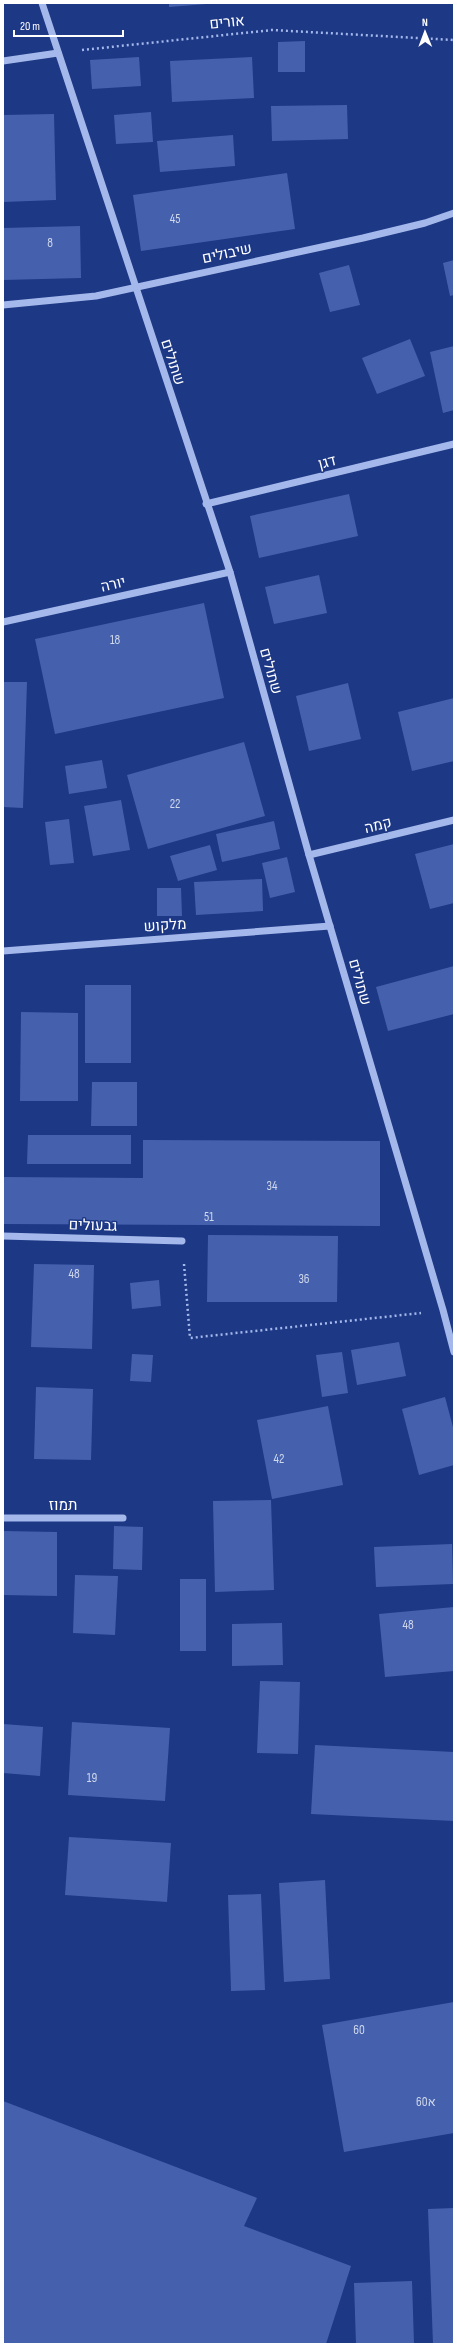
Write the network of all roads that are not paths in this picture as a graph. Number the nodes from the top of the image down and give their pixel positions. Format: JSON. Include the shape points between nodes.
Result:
{"nodes":[{"id":1,"x":42,"y":3,"type":"edge"},
{"id":2,"x":58,"y":53,"type":"junction"},
{"id":3,"x":3,"y":61,"type":"edge"},
{"id":4,"x":454,"y":213,"type":"edge"},
{"id":5,"x":135,"y":287,"type":"junction"},
{"id":6,"x":3,"y":305,"type":"edge"},
{"id":7,"x":454,"y":444,"type":"edge"},
{"id":8,"x":206,"y":504,"type":"junction"},
{"id":9,"x":230,"y":572,"type":"junction"},
{"id":10,"x":3,"y":622,"type":"edge"},
{"id":11,"x":454,"y":820,"type":"edge"},
{"id":12,"x":309,"y":855,"type":"junction"},
{"id":13,"x":330,"y":926,"type":"junction"},
{"id":14,"x":3,"y":951,"type":"edge"},
{"id":15,"x":3,"y":1236,"type":"edge"},
{"id":16,"x":182,"y":1241,"type":"road end"},
{"id":17,"x":454,"y":1352,"type":"edge"},
{"id":18,"x":3,"y":1518,"type":"edge"},
{"id":19,"x":123,"y":1518,"type":"dead end"}],
"edges":[{"from":1,"to":2,"type":"street","name":"שתולים"},
{"from":2,"to":3,"type":"street"},
{"from":2,"to":5,"type":"street","name":"שתולים"},
{"from":4,"to":5,"type":"street","name":"שיבולים","via":[[426,223],[363,238]]},
{"from":5,"to":6,"type":"street","name":"שיבולים","via":[[96,296]]},
{"from":5,"to":8,"type":"street","name":"שתולים"},
{"from":7,"to":8,"type":"street","name":"דגן"},
{"from":8,"to":9,"type":"street","name":"שתולים"},
{"from":9,"to":10,"type":"street","name":"יורה"},
{"from":9,"to":12,"type":"street","name":"שתולים"},
{"from":11,"to":12,"type":"street","name":"קמה"},
{"from":12,"to":13,"type":"street","name":"שתולים"},
{"from":13,"to":14,"type":"street","name":"מלקוש"},
{"from":13,"to":17,"type":"street","name":"שתולים"},
{"from":15,"to":16,"type":"street","name":"גבעולים"},
{"from":18,"to":19,"type":"street","name":"תמוז"}]}
